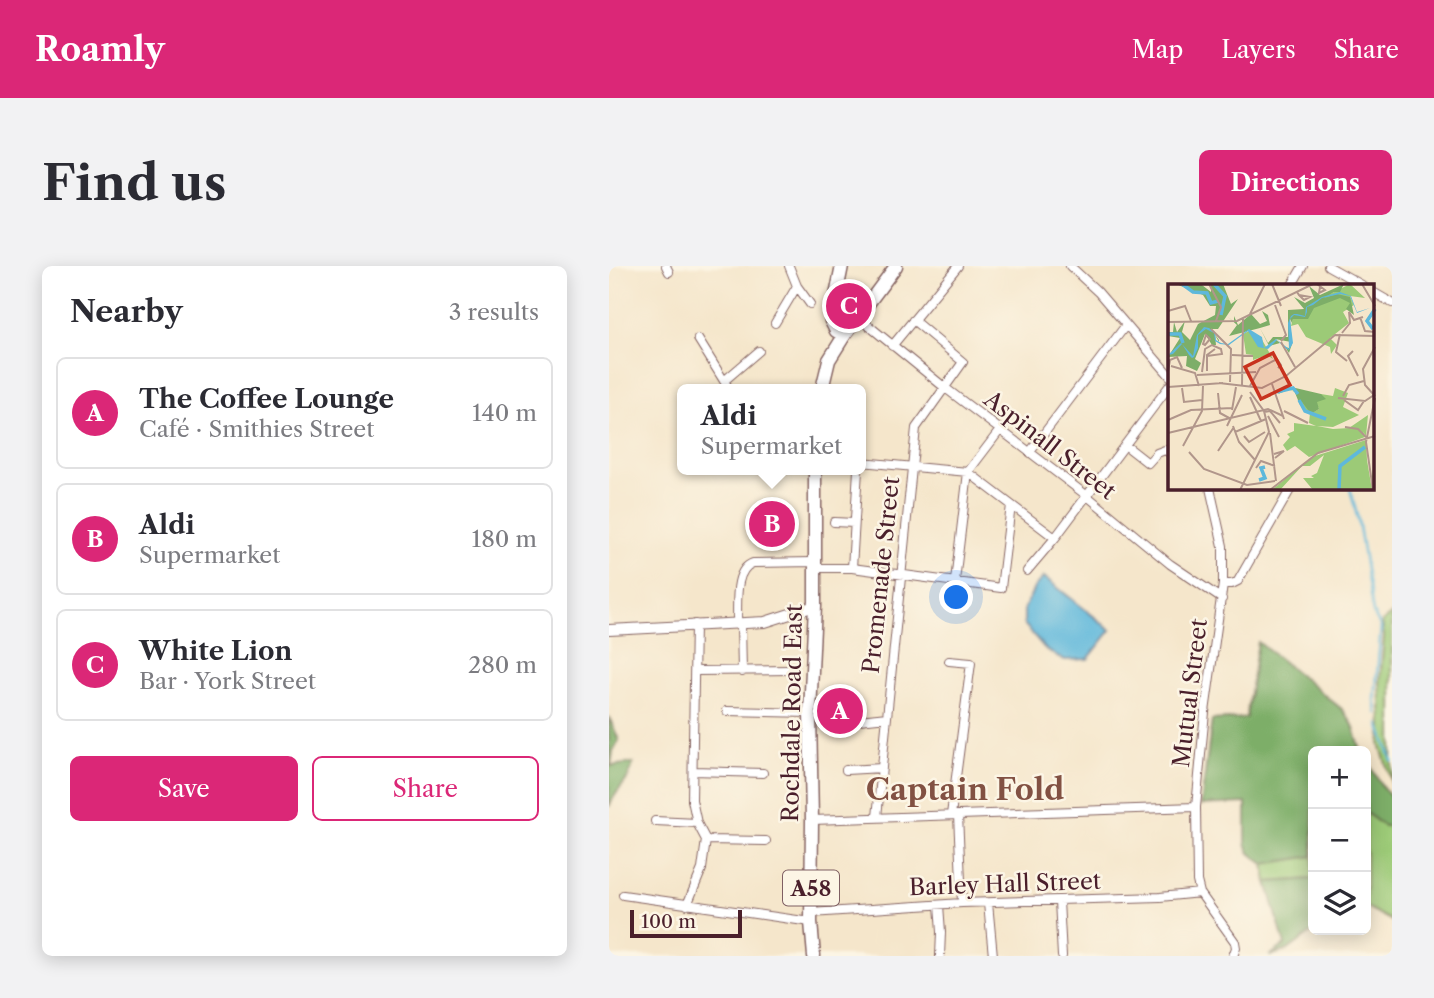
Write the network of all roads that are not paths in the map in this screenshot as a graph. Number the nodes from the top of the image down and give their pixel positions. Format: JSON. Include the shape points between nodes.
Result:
{"nodes":[{"id":1,"x":789,"y":266,"type":"edge"},
{"id":2,"x":842,"y":266,"type":"edge"},
{"id":3,"x":896,"y":266,"type":"edge"},
{"id":4,"x":958,"y":266,"type":"edge"},
{"id":5,"x":1070,"y":266,"type":"edge"},
{"id":6,"x":1303,"y":266,"type":"edge"},
{"id":7,"x":1328,"y":266,"type":"edge"},
{"id":8,"x":1293,"y":284,"type":"edge"},
{"id":9,"x":1359,"y":284,"type":"edge"},
{"id":10,"x":797,"y":286,"type":"junction"},
{"id":11,"x":1375,"y":293,"type":"edge"},
{"id":12,"x":1392,"y":303,"type":"edge"},
{"id":13,"x":810,"y":304,"type":"dead end"},
{"id":14,"x":858,"y":317,"type":"junction"},
{"id":15,"x":913,"y":320,"type":"junction"},
{"id":16,"x":775,"y":323,"type":"dead end"},
{"id":17,"x":1126,"y":326,"type":"junction"},
{"id":18,"x":844,"y":335,"type":"junction"},
{"id":19,"x":698,"y":340,"type":"dead end"},
{"id":20,"x":892,"y":346,"type":"junction"},
{"id":21,"x":759,"y":351,"type":"dead end"},
{"id":22,"x":1167,"y":372,"type":"edge"},
{"id":23,"x":726,"y":384,"type":"edge"},
{"id":24,"x":728,"y":384,"type":"edge"},
{"id":25,"x":823,"y":384,"type":"edge"},
{"id":26,"x":944,"y":387,"type":"junction"},
{"id":27,"x":1168,"y":388,"type":"edge"},
{"id":28,"x":1000,"y":430,"type":"junction"},
{"id":29,"x":1125,"y":444,"type":"junction"},
{"id":30,"x":1030,"y":452,"type":"junction"},
{"id":31,"x":1168,"y":452,"type":"edge"},
{"id":32,"x":866,"y":462,"type":"edge"},
{"id":33,"x":911,"y":467,"type":"junction"},
{"id":34,"x":968,"y":472,"type":"junction"},
{"id":35,"x":815,"y":475,"type":"edge"},
{"id":36,"x":858,"y":475,"type":"edge"},
{"id":37,"x":1210,"y":490,"type":"edge"},
{"id":38,"x":1290,"y":490,"type":"dead end"},
{"id":39,"x":1086,"y":495,"type":"junction"},
{"id":40,"x":1011,"y":505,"type":"junction"},
{"id":41,"x":834,"y":522,"type":"dead end"},
{"id":42,"x":855,"y":523,"type":"junction"},
{"id":43,"x":1055,"y":538,"type":"junction"},
{"id":44,"x":814,"y":565,"type":"junction"},
{"id":45,"x":852,"y":568,"type":"junction"},
{"id":46,"x":1027,"y":571,"type":"dead end"},
{"id":47,"x":901,"y":575,"type":"junction"},
{"id":48,"x":955,"y":582,"type":"junction"},
{"id":49,"x":1223,"y":584,"type":"junction"},
{"id":50,"x":1222,"y":599,"type":"junction"},
{"id":51,"x":815,"y":606,"type":"junction"},
{"id":52,"x":739,"y":623,"type":"junction"},
{"id":53,"x":695,"y":624,"type":"junction"},
{"id":54,"x":609,"y":630,"type":"edge"},
{"id":55,"x":949,"y":661,"type":"dead end"},
{"id":56,"x":790,"y":670,"type":"dead end"},
{"id":57,"x":695,"y":671,"type":"junction"},
{"id":58,"x":742,"y":672,"type":"junction"},
{"id":59,"x":727,"y":711,"type":"dead end"},
{"id":60,"x":810,"y":713,"type":"junction"},
{"id":61,"x":887,"y":717,"type":"junction"},
{"id":62,"x":822,"y":724,"type":"dead end"},
{"id":63,"x":882,"y":768,"type":"junction"},
{"id":64,"x":846,"y":769,"type":"dead end"},
{"id":65,"x":693,"y":771,"type":"junction"},
{"id":66,"x":763,"y":773,"type":"dead end"},
{"id":67,"x":1196,"y":807,"type":"junction"},
{"id":68,"x":954,"y":815,"type":"junction"},
{"id":69,"x":877,"y":817,"type":"junction"},
{"id":70,"x":813,"y":820,"type":"junction"},
{"id":71,"x":655,"y":821,"type":"dead end"},
{"id":72,"x":697,"y":823,"type":"junction"},
{"id":73,"x":706,"y":840,"type":"junction"},
{"id":74,"x":767,"y":841,"type":"dead end"},
{"id":75,"x":1199,"y":893,"type":"junction"},
{"id":76,"x":623,"y":895,"type":"dead end"},
{"id":77,"x":1059,"y":901,"type":"junction"},
{"id":78,"x":962,"y":903,"type":"junction"},
{"id":79,"x":988,"y":903,"type":"junction"},
{"id":80,"x":687,"y":905,"type":"junction"},
{"id":81,"x":939,"y":905,"type":"junction"},
{"id":82,"x":811,"y":917,"type":"junction"},
{"id":83,"x":814,"y":956,"type":"edge"},
{"id":84,"x":940,"y":956,"type":"edge"},
{"id":85,"x":993,"y":956,"type":"edge"},
{"id":86,"x":1062,"y":956,"type":"edge"},
{"id":87,"x":1233,"y":956,"type":"edge"}],
"edges":[{"from":1,"to":10,"type":"street"},
{"from":2,"to":18,"type":"main road","via":[[831,321]]},
{"from":3,"to":14,"type":"main road"},
{"from":4,"to":15,"type":"street"},
{"from":5,"to":17,"type":"street"},
{"from":6,"to":8,"type":"street"},
{"from":7,"to":9,"type":"street"},
{"from":10,"to":13,"type":"street"},
{"from":10,"to":16,"type":"street"},
{"from":11,"to":12,"type":"street"},
{"from":14,"to":18,"type":"main road"},
{"from":14,"to":20,"type":"street","name":"Aspinall Street"},
{"from":15,"to":20,"type":"street"},
{"from":15,"to":26,"type":"street","name":"Promenade Street","via":[[963,362]]},
{"from":17,"to":22,"type":"street"},
{"from":17,"to":30,"type":"street"},
{"from":18,"to":25,"type":"main road","via":[[829,360]]},
{"from":19,"to":23,"type":"street"},
{"from":20,"to":26,"type":"street","name":"Aspinall Street"},
{"from":21,"to":24,"type":"street"},
{"from":26,"to":28,"type":"street","name":"Aspinall Street"},
{"from":26,"to":33,"type":"street","name":"Promenade Street","via":[[916,428]]},
{"from":27,"to":29,"type":"street"},
{"from":28,"to":30,"type":"street","name":"Aspinall Street"},
{"from":28,"to":34,"type":"street"},
{"from":29,"to":31,"type":"street","via":[[1148,463],[1157,453]]},
{"from":29,"to":39,"type":"street"},
{"from":30,"to":39,"type":"street","name":"Aspinall Street"},
{"from":32,"to":33,"type":"street"},
{"from":33,"to":34,"type":"street"},
{"from":33,"to":47,"type":"street","name":"Promenade Street"},
{"from":34,"to":40,"type":"street"},
{"from":34,"to":48,"type":"street"},
{"from":35,"to":44,"type":"main road","name":"Rochdale Road East","number":"A58"},
{"from":36,"to":42,"type":"street"},
{"from":37,"to":49,"type":"street","name":"Mutual Street","via":[[1223,546]]},
{"from":38,"to":49,"type":"street","via":[[1238,581]]},
{"from":39,"to":43,"type":"street"},
{"from":39,"to":50,"type":"street","name":"Aspinall Street","via":[[1170,564]]},
{"from":40,"to":43,"type":"street"},
{"from":40,"to":48,"type":"street","via":[[1001,588]]},
{"from":41,"to":42,"type":"street"},
{"from":42,"to":45,"type":"street"},
{"from":43,"to":46,"type":"street"},
{"from":44,"to":45,"type":"street"},
{"from":44,"to":51,"type":"main road","name":"Rochdale Road East","number":"A58"},
{"from":44,"to":52,"type":"street","via":[[745,566]]},
{"from":45,"to":47,"type":"street"},
{"from":47,"to":48,"type":"street"},
{"from":47,"to":61,"type":"street","name":"Promenade Street"},
{"from":49,"to":50,"type":"street","name":"Mutual Street"},
{"from":50,"to":67,"type":"street","name":"Mutual Street"},
{"from":51,"to":52,"type":"street","via":[[765,622]]},
{"from":51,"to":60,"type":"main road","name":"Rochdale Road East","number":"A58"},
{"from":52,"to":53,"type":"street"},
{"from":52,"to":58,"type":"street"},
{"from":53,"to":54,"type":"street"},
{"from":53,"to":57,"type":"street"},
{"from":55,"to":68,"type":"street","via":[[971,663]]},
{"from":56,"to":58,"type":"street"},
{"from":57,"to":58,"type":"street"},
{"from":57,"to":65,"type":"street"},
{"from":59,"to":60,"type":"street"},
{"from":60,"to":70,"type":"main road","name":"Rochdale Road East","number":"A58"},
{"from":61,"to":62,"type":"street"},
{"from":61,"to":63,"type":"street","name":"Promenade Street"},
{"from":63,"to":64,"type":"street"},
{"from":63,"to":69,"type":"street","name":"Promenade Street"},
{"from":65,"to":66,"type":"street"},
{"from":65,"to":72,"type":"street"},
{"from":67,"to":68,"type":"street"},
{"from":67,"to":75,"type":"street","name":"Mutual Street"},
{"from":68,"to":69,"type":"street"},
{"from":68,"to":78,"type":"street"},
{"from":69,"to":70,"type":"street"},
{"from":70,"to":82,"type":"main road","name":"Rochdale Road East","number":"A58"},
{"from":71,"to":72,"type":"street"},
{"from":72,"to":73,"type":"street"},
{"from":73,"to":74,"type":"street"},
{"from":73,"to":80,"type":"street","via":[[702,869]]},
{"from":75,"to":77,"type":"street","name":"Barley Hall Street"},
{"from":75,"to":87,"type":"street","via":[[1235,942]]},
{"from":76,"to":80,"type":"street","name":"Barley Hall Street"},
{"from":77,"to":79,"type":"street","name":"Barley Hall Street"},
{"from":77,"to":86,"type":"street"},
{"from":78,"to":79,"type":"street","name":"Barley Hall Street"},
{"from":78,"to":81,"type":"street","name":"Barley Hall Street"},
{"from":79,"to":85,"type":"street"},
{"from":80,"to":82,"type":"street","name":"Barley Hall Street"},
{"from":81,"to":82,"type":"street","name":"Barley Hall Street"},
{"from":81,"to":84,"type":"street"},
{"from":82,"to":83,"type":"main road","name":"Rochdale Road East","number":"A58"}]}
